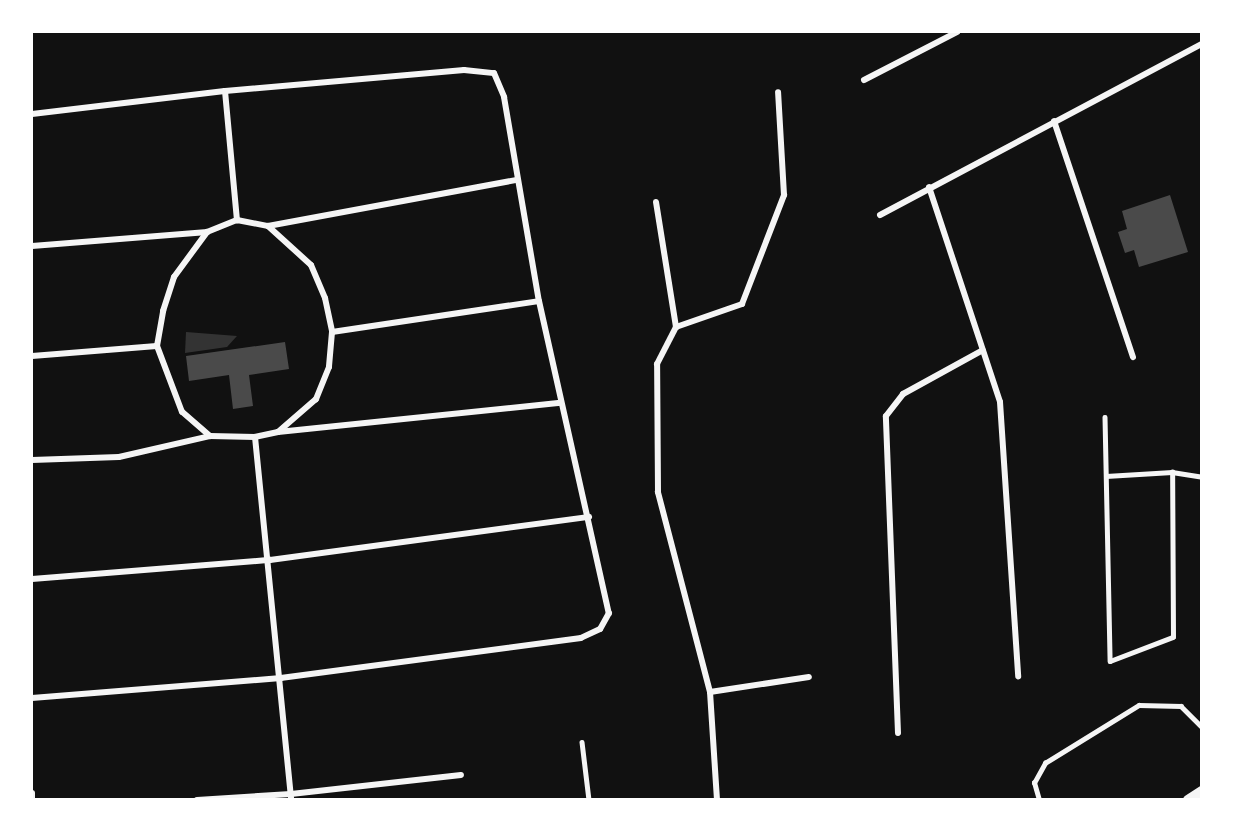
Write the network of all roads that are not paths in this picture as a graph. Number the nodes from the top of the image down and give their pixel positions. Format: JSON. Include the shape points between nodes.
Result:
{"nodes":[{"id":1,"x":957,"y":32,"type":"edge"},
{"id":2,"x":1202,"y":44,"type":"edge"},
{"id":3,"x":864,"y":80,"type":"dead end"},
{"id":4,"x":225,"y":91,"type":"junction"},
{"id":5,"x":778,"y":92,"type":"dead end"},
{"id":6,"x":32,"y":114,"type":"edge"},
{"id":7,"x":1054,"y":121,"type":"junction"},
{"id":8,"x":517,"y":180,"type":"junction"},
{"id":9,"x":929,"y":187,"type":"junction"},
{"id":10,"x":656,"y":202,"type":"dead end"},
{"id":11,"x":880,"y":215,"type":"dead end"},
{"id":12,"x":237,"y":220,"type":"junction"},
{"id":13,"x":268,"y":226,"type":"junction"},
{"id":14,"x":207,"y":232,"type":"junction"},
{"id":15,"x":32,"y":246,"type":"edge"},
{"id":16,"x":539,"y":302,"type":"junction"},
{"id":17,"x":676,"y":327,"type":"junction"},
{"id":18,"x":332,"y":332,"type":"junction"},
{"id":19,"x":158,"y":346,"type":"junction"},
{"id":20,"x":983,"y":350,"type":"junction"},
{"id":21,"x":32,"y":356,"type":"edge"},
{"id":22,"x":1133,"y":357,"type":"dead end"},
{"id":23,"x":561,"y":403,"type":"junction"},
{"id":24,"x":1105,"y":417,"type":"dead end"},
{"id":25,"x":278,"y":432,"type":"junction"},
{"id":26,"x":210,"y":436,"type":"junction"},
{"id":27,"x":255,"y":438,"type":"junction"},
{"id":28,"x":32,"y":460,"type":"edge"},
{"id":29,"x":1172,"y":472,"type":"junction"},
{"id":30,"x":1106,"y":476,"type":"junction"},
{"id":31,"x":1202,"y":477,"type":"edge"},
{"id":32,"x":588,"y":517,"type":"junction"},
{"id":33,"x":270,"y":560,"type":"junction"},
{"id":34,"x":32,"y":579,"type":"edge"},
{"id":35,"x":1018,"y":676,"type":"dead end"},
{"id":36,"x":809,"y":677,"type":"dead end"},
{"id":37,"x":281,"y":678,"type":"junction"},
{"id":38,"x":710,"y":692,"type":"junction"},
{"id":39,"x":32,"y":698,"type":"edge"},
{"id":40,"x":1202,"y":727,"type":"edge"},
{"id":41,"x":898,"y":733,"type":"dead end"},
{"id":42,"x":582,"y":742,"type":"dead end"},
{"id":43,"x":461,"y":775,"type":"dead end"},
{"id":44,"x":1202,"y":791,"type":"edge"},
{"id":45,"x":32,"y":793,"type":"edge"},
{"id":46,"x":291,"y":797,"type":"edge"},
{"id":47,"x":32,"y":800,"type":"edge"},
{"id":48,"x":197,"y":800,"type":"edge"},
{"id":49,"x":589,"y":800,"type":"edge"},
{"id":50,"x":717,"y":800,"type":"edge"},
{"id":51,"x":1039,"y":800,"type":"edge"},
{"id":52,"x":1188,"y":800,"type":"edge"}],
"edges":[{"from":1,"to":3,"type":"street"},
{"from":2,"to":7,"type":"street"},
{"from":4,"to":6,"type":"street"},
{"from":4,"to":8,"type":"street","via":[[464,70],[494,72],[504,97]]},
{"from":4,"to":12,"type":"street"},
{"from":5,"to":17,"type":"street","via":[[784,195],[742,304]]},
{"from":7,"to":9,"type":"street"},
{"from":7,"to":22,"type":"street"},
{"from":8,"to":13,"type":"street"},
{"from":8,"to":16,"type":"street"},
{"from":9,"to":11,"type":"street"},
{"from":9,"to":20,"type":"street"},
{"from":10,"to":17,"type":"street"},
{"from":12,"to":13,"type":"street"},
{"from":12,"to":14,"type":"street"},
{"from":13,"to":18,"type":"street","via":[[311,266],[325,298]]},
{"from":14,"to":15,"type":"street"},
{"from":14,"to":19,"type":"street","via":[[174,278],[163,311]]},
{"from":16,"to":18,"type":"street"},
{"from":16,"to":23,"type":"street"},
{"from":17,"to":38,"type":"street","via":[[657,364],[658,492]]},
{"from":18,"to":25,"type":"street","via":[[329,367],[316,399]]},
{"from":19,"to":21,"type":"street"},
{"from":19,"to":26,"type":"street","via":[[182,412]]},
{"from":20,"to":35,"type":"street","via":[[1000,402]]},
{"from":20,"to":41,"type":"street","via":[[903,394],[886,416]]},
{"from":23,"to":25,"type":"street"},
{"from":23,"to":32,"type":"street"},
{"from":24,"to":30,"type":"lane"},
{"from":25,"to":27,"type":"street"},
{"from":26,"to":27,"type":"street"},
{"from":26,"to":28,"type":"street","via":[[119,457]]},
{"from":27,"to":33,"type":"street"},
{"from":29,"to":30,"type":"lane"},
{"from":29,"to":30,"type":"lane","via":[[1173,637],[1110,661]]},
{"from":29,"to":31,"type":"lane"},
{"from":32,"to":33,"type":"street"},
{"from":32,"to":37,"type":"street","via":[[609,613],[600,629],[581,638]]},
{"from":33,"to":34,"type":"street"},
{"from":33,"to":37,"type":"street"},
{"from":36,"to":38,"type":"street"},
{"from":37,"to":39,"type":"street"},
{"from":37,"to":46,"type":"street"},
{"from":38,"to":50,"type":"street"},
{"from":40,"to":51,"type":"lane","via":[[1181,706],[1139,705],[1045,763],[1034,783]]},
{"from":42,"to":49,"type":"lane"},
{"from":43,"to":46,"type":"street"},
{"from":44,"to":52,"type":"street"},
{"from":45,"to":47,"type":"street"},
{"from":46,"to":48,"type":"street"}]}
